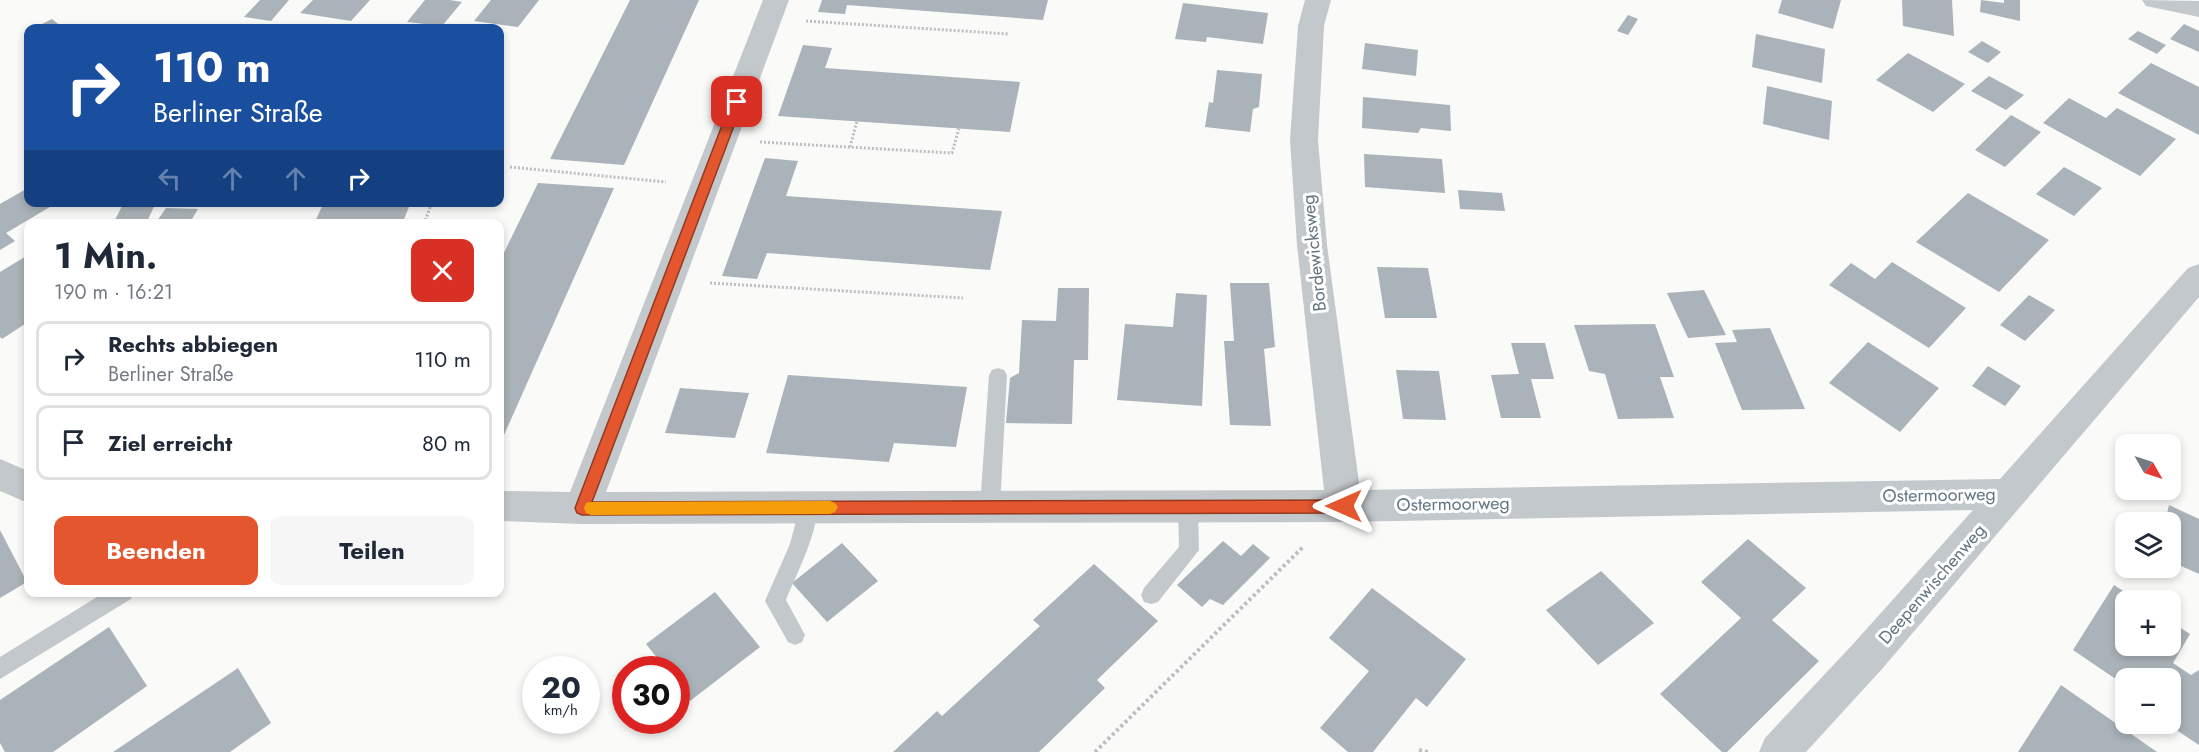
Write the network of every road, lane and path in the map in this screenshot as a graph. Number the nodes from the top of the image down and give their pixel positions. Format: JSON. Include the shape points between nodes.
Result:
{"nodes":[{"id":1,"x":1318,"y":0,"type":"edge"},
{"id":2,"x":2155,"y":0,"type":"edge"},
{"id":3,"x":2199,"y":9,"type":"edge"},
{"id":4,"x":772,"y":10,"type":"edge"},
{"id":5,"x":1009,"y":34,"type":"dead end"},
{"id":6,"x":857,"y":121,"type":"dead end"},
{"id":7,"x":959,"y":128,"type":"dead end"},
{"id":8,"x":723,"y":140,"type":"junction"},
{"id":9,"x":850,"y":147,"type":"junction"},
{"id":10,"x":510,"y":167,"type":"dead end"},
{"id":11,"x":706,"y":184,"type":"junction"},
{"id":12,"x":2199,"y":276,"type":"edge"},
{"id":13,"x":669,"y":281,"type":"junction"},
{"id":14,"x":963,"y":298,"type":"dead end"},
{"id":15,"x":998,"y":375,"type":"dead end"},
{"id":16,"x":0,"y":474,"type":"edge"},
{"id":17,"x":24,"y":486,"type":"edge"},
{"id":18,"x":2010,"y":494,"type":"junction"},
{"id":19,"x":504,"y":506,"type":"edge"},
{"id":20,"x":1344,"y":506,"type":"junction"},
{"id":21,"x":990,"y":507,"type":"junction"},
{"id":22,"x":1188,"y":507,"type":"junction"},
{"id":23,"x":582,"y":508,"type":"junction"},
{"id":24,"x":808,"y":508,"type":"junction"},
{"id":25,"x":1151,"y":595,"type":"dead end"},
{"id":26,"x":116,"y":597,"type":"edge"},
{"id":27,"x":795,"y":635,"type":"dead end"},
{"id":28,"x":0,"y":669,"type":"edge"},
{"id":29,"x":1419,"y":750,"type":"dead end"},
{"id":30,"x":1095,"y":752,"type":"edge"},
{"id":31,"x":1428,"y":752,"type":"edge"},
{"id":32,"x":1779,"y":752,"type":"edge"}],
"edges":[{"from":1,"to":20,"type":"street","name":"Bordewicksweg","via":[[1311,26],[1304,140],[1312,245]]},
{"from":2,"to":3,"type":"street"},
{"from":4,"to":5,"type":"path"},
{"from":4,"to":8,"type":"street"},
{"from":6,"to":9,"type":"path"},
{"from":7,"to":9,"type":"path","via":[[952,153]]},
{"from":8,"to":9,"type":"path"},
{"from":8,"to":11,"type":"street"},
{"from":10,"to":11,"type":"path","via":[[647,182]]},
{"from":11,"to":13,"type":"street"},
{"from":12,"to":18,"type":"street","name":"Deepenwischenweg"},
{"from":13,"to":14,"type":"path"},
{"from":13,"to":23,"type":"street"},
{"from":15,"to":21,"type":"lane"},
{"from":16,"to":17,"type":"street"},
{"from":18,"to":20,"type":"street","name":"Ostermoorweg"},
{"from":18,"to":32,"type":"street","name":"Deepenwischenweg"},
{"from":19,"to":23,"type":"street","name":"Ostermoorweg"},
{"from":20,"to":22,"type":"street","name":"Ostermoorweg"},
{"from":20,"to":30,"type":"path"},
{"from":21,"to":22,"type":"street","name":"Ostermoorweg"},
{"from":21,"to":24,"type":"street","name":"Ostermoorweg"},
{"from":22,"to":25,"type":"lane","via":[[1189,550]]},
{"from":23,"to":24,"type":"street","name":"Ostermoorweg"},
{"from":24,"to":27,"type":"lane","via":[[800,544],[775,601]]},
{"from":26,"to":28,"type":"lane"},
{"from":29,"to":31,"type":"path"}]}
